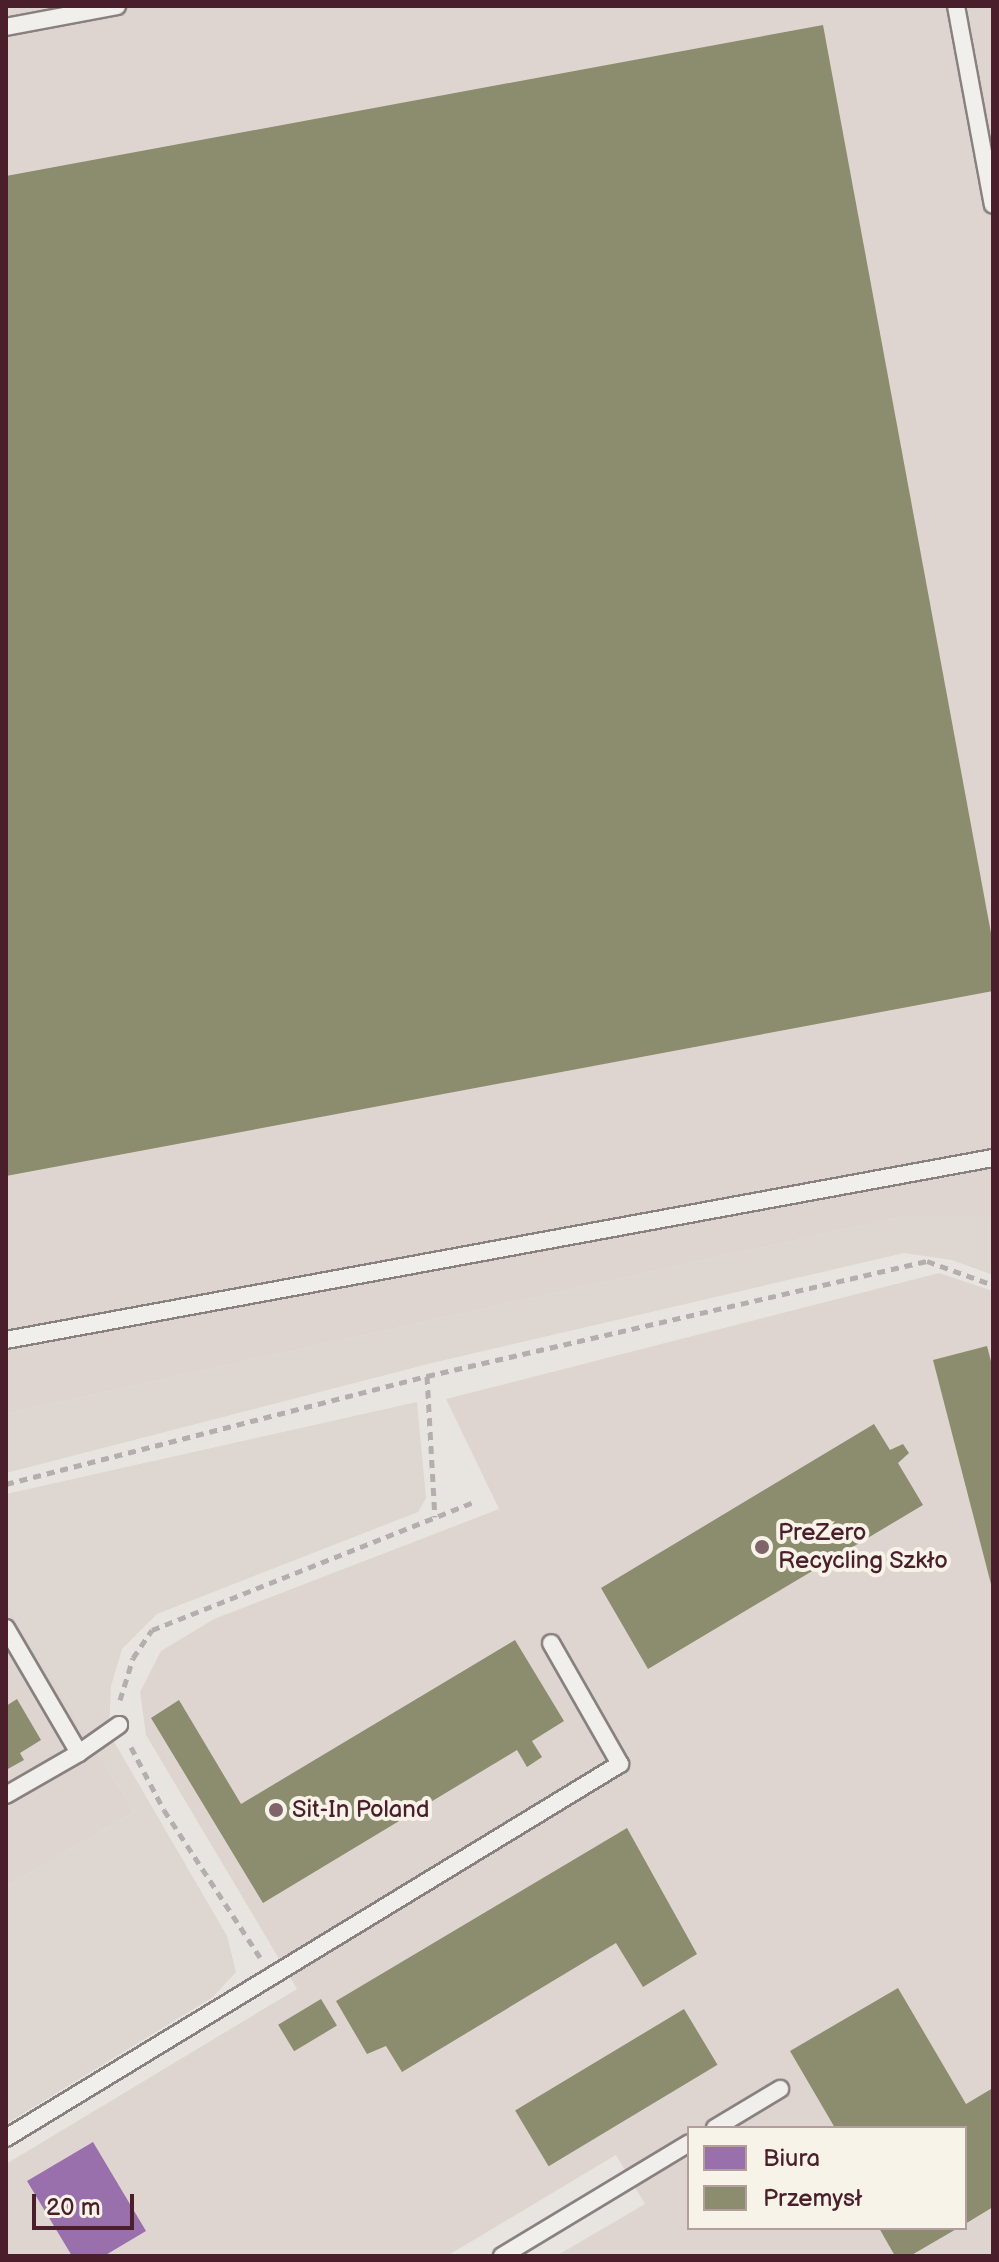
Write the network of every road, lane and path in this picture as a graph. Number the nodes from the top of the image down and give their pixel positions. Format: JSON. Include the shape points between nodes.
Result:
{"nodes":[{"id":1,"x":117,"y":6,"type":"edge"},
{"id":2,"x":956,"y":6,"type":"edge"},
{"id":3,"x":6,"y":27,"type":"edge"},
{"id":4,"x":993,"y":205,"type":"edge"},
{"id":5,"x":993,"y":1158,"type":"edge"},
{"id":6,"x":993,"y":1285,"type":"edge"},
{"id":7,"x":6,"y":1340,"type":"edge"},
{"id":8,"x":427,"y":1376,"type":"junction"},
{"id":9,"x":6,"y":1484,"type":"edge"},
{"id":10,"x":476,"y":1501,"type":"dead end"},
{"id":11,"x":435,"y":1517,"type":"junction"},
{"id":12,"x":6,"y":1628,"type":"edge"},
{"id":13,"x":551,"y":1643,"type":"dead end"},
{"id":14,"x":119,"y":1725,"type":"junction"},
{"id":15,"x":79,"y":1753,"type":"junction"},
{"id":16,"x":6,"y":1795,"type":"edge"},
{"id":17,"x":271,"y":1975,"type":"junction"},
{"id":18,"x":780,"y":2089,"type":"dead end"},
{"id":19,"x":718,"y":2126,"type":"edge"},
{"id":20,"x":6,"y":2138,"type":"edge"},
{"id":21,"x":687,"y":2144,"type":"edge"},
{"id":22,"x":502,"y":2256,"type":"edge"}],
"edges":[{"from":1,"to":3,"type":"lane"},
{"from":2,"to":4,"type":"lane"},
{"from":5,"to":7,"type":"lane"},
{"from":6,"to":8,"type":"path","via":[[927,1261]]},
{"from":8,"to":9,"type":"path"},
{"from":8,"to":11,"type":"path"},
{"from":10,"to":11,"type":"path"},
{"from":11,"to":14,"type":"path","via":[[152,1630],[120,1691]]},
{"from":12,"to":15,"type":"lane"},
{"from":13,"to":17,"type":"lane","via":[[620,1764]]},
{"from":14,"to":15,"type":"lane"},
{"from":14,"to":17,"type":"path","via":[[164,1810]]},
{"from":15,"to":16,"type":"lane"},
{"from":17,"to":20,"type":"lane"},
{"from":18,"to":19,"type":"lane"},
{"from":21,"to":22,"type":"lane"}]}
